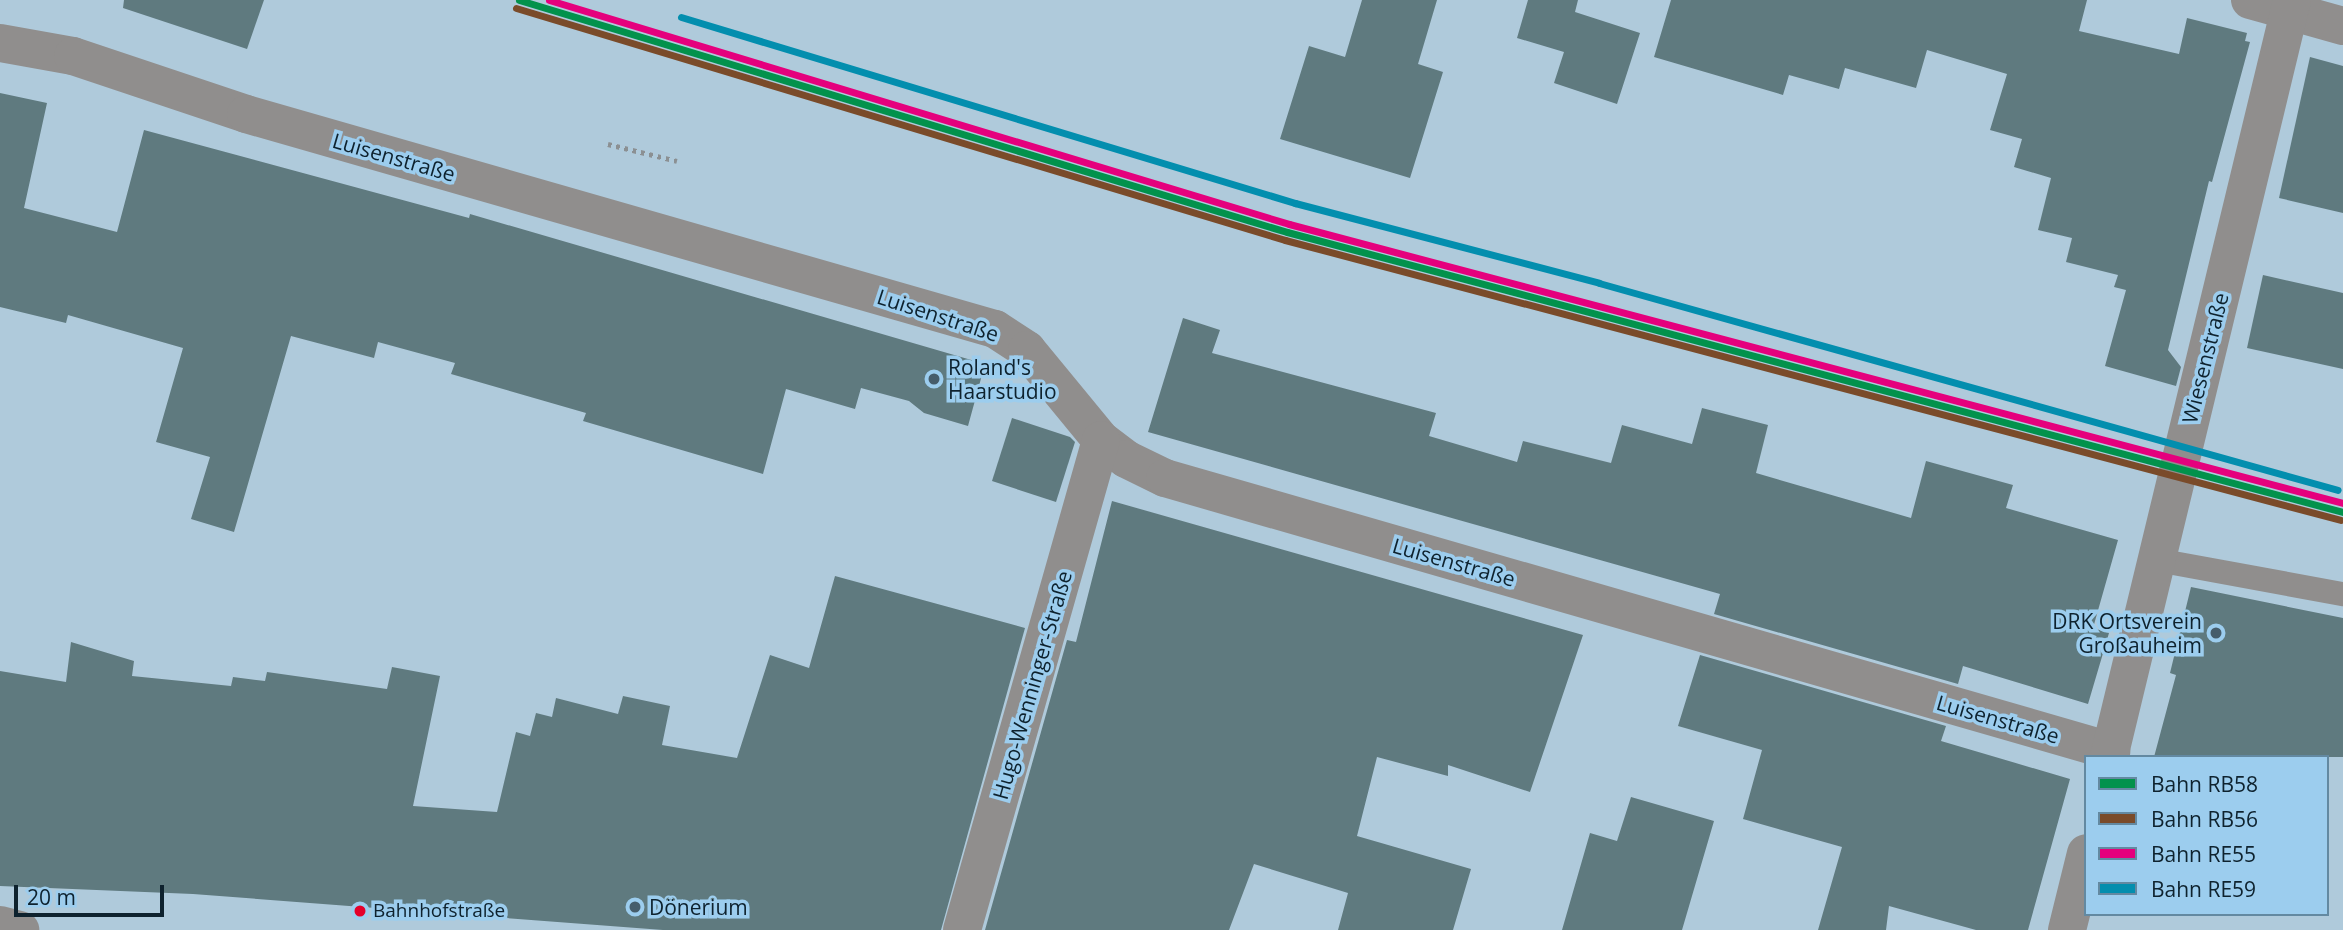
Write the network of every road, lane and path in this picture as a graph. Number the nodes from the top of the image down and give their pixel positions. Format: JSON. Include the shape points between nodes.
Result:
{"nodes":[{"id":1,"x":2250,"y":0,"type":"edge"},
{"id":2,"x":2290,"y":5,"type":"edge"},
{"id":3,"x":2343,"y":26,"type":"edge"},
{"id":4,"x":0,"y":43,"type":"edge"},
{"id":5,"x":608,"y":144,"type":"dead end"},
{"id":6,"x":677,"y":161,"type":"dead end"},
{"id":7,"x":1101,"y":440,"type":"junction"},
{"id":8,"x":2157,"y":560,"type":"junction"},
{"id":9,"x":2343,"y":594,"type":"edge"},
{"id":10,"x":2110,"y":754,"type":"edge"},
{"id":11,"x":2084,"y":861,"type":"edge"},
{"id":12,"x":0,"y":925,"type":"edge"},
{"id":13,"x":20,"y":930,"type":"edge"},
{"id":14,"x":962,"y":930,"type":"edge"},
{"id":15,"x":2067,"y":930,"type":"edge"}],
"edges":[{"from":1,"to":2,"type":"street"},
{"from":2,"to":3,"type":"street"},
{"from":2,"to":8,"type":"street","name":"Wiesenstraße"},
{"from":4,"to":7,"type":"street","name":"Luisenstraße","via":[[73,56],[246,114],[995,329],[1027,350]]},
{"from":5,"to":6,"type":"path"},
{"from":7,"to":10,"type":"street","name":"Luisenstraße","via":[[1126,459],[1165,478]]},
{"from":7,"to":14,"type":"street","name":"Hugo-Wenninger-Straße"},
{"from":8,"to":9,"type":"lane"},
{"from":8,"to":10,"type":"street","name":"Wiesenstraße"},
{"from":11,"to":15,"type":"street"},
{"from":12,"to":13,"type":"street"}]}
